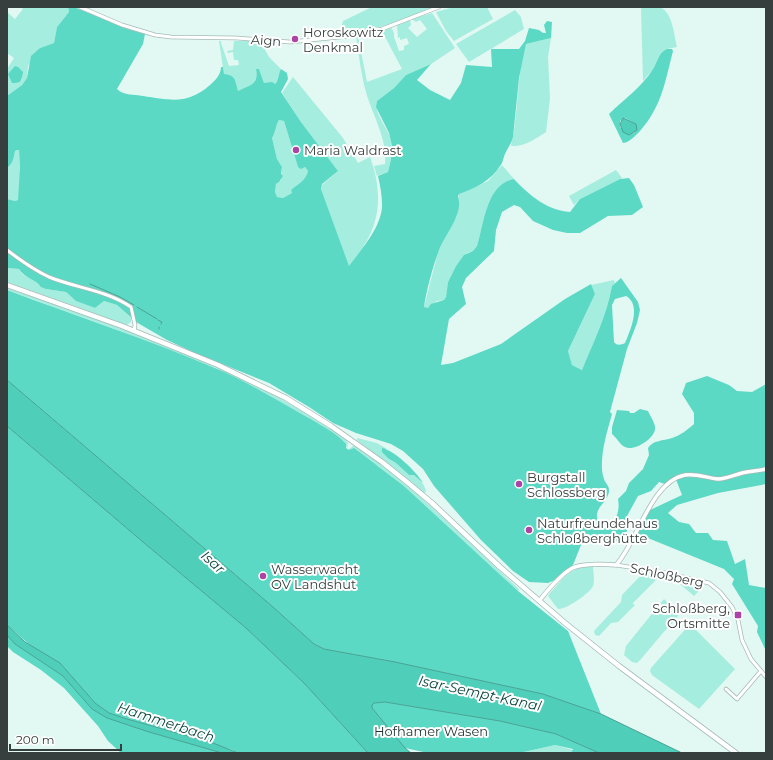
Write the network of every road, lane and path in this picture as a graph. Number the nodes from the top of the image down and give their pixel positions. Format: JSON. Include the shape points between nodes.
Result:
{"nodes":[{"id":1,"x":80,"y":7,"type":"edge"},
{"id":2,"x":439,"y":7,"type":"edge"},
{"id":3,"x":7,"y":250,"type":"edge"},
{"id":4,"x":7,"y":285,"type":"edge"},
{"id":5,"x":134,"y":331,"type":"junction"},
{"id":6,"x":766,"y":469,"type":"edge"},
{"id":7,"x":616,"y":565,"type":"junction"},
{"id":8,"x":539,"y":601,"type":"junction"},
{"id":9,"x":761,"y":671,"type":"junction"},
{"id":10,"x":766,"y":677,"type":"edge"},
{"id":11,"x":726,"y":689,"type":"dead end"},
{"id":12,"x":736,"y":753,"type":"edge"}],
"edges":[{"from":1,"to":2,"type":"street","name":"Aign","via":[[138,30],[166,36],[290,42],[360,35]]},
{"from":3,"to":5,"type":"street","via":[[50,277],[101,292],[125,303],[131,307]]},
{"from":4,"to":5,"type":"main road"},
{"from":5,"to":8,"type":"main road","via":[[243,376],[286,398],[331,426],[412,485]]},
{"from":6,"to":7,"type":"street","name":"Schloßberg","via":[[722,478],[691,475],[677,478],[653,501]]},
{"from":7,"to":8,"type":"street","name":"Schloßberg","via":[[593,564],[575,567],[565,573]]},
{"from":7,"to":9,"type":"street","name":"Schloßberg","via":[[666,573],[709,584],[720,592],[732,607],[742,640],[751,659]]},
{"from":8,"to":12,"type":"main road","via":[[619,666]]},
{"from":9,"to":10,"type":"street","name":"Schloßberg"},
{"from":9,"to":11,"type":"street","via":[[737,699]]}]}
